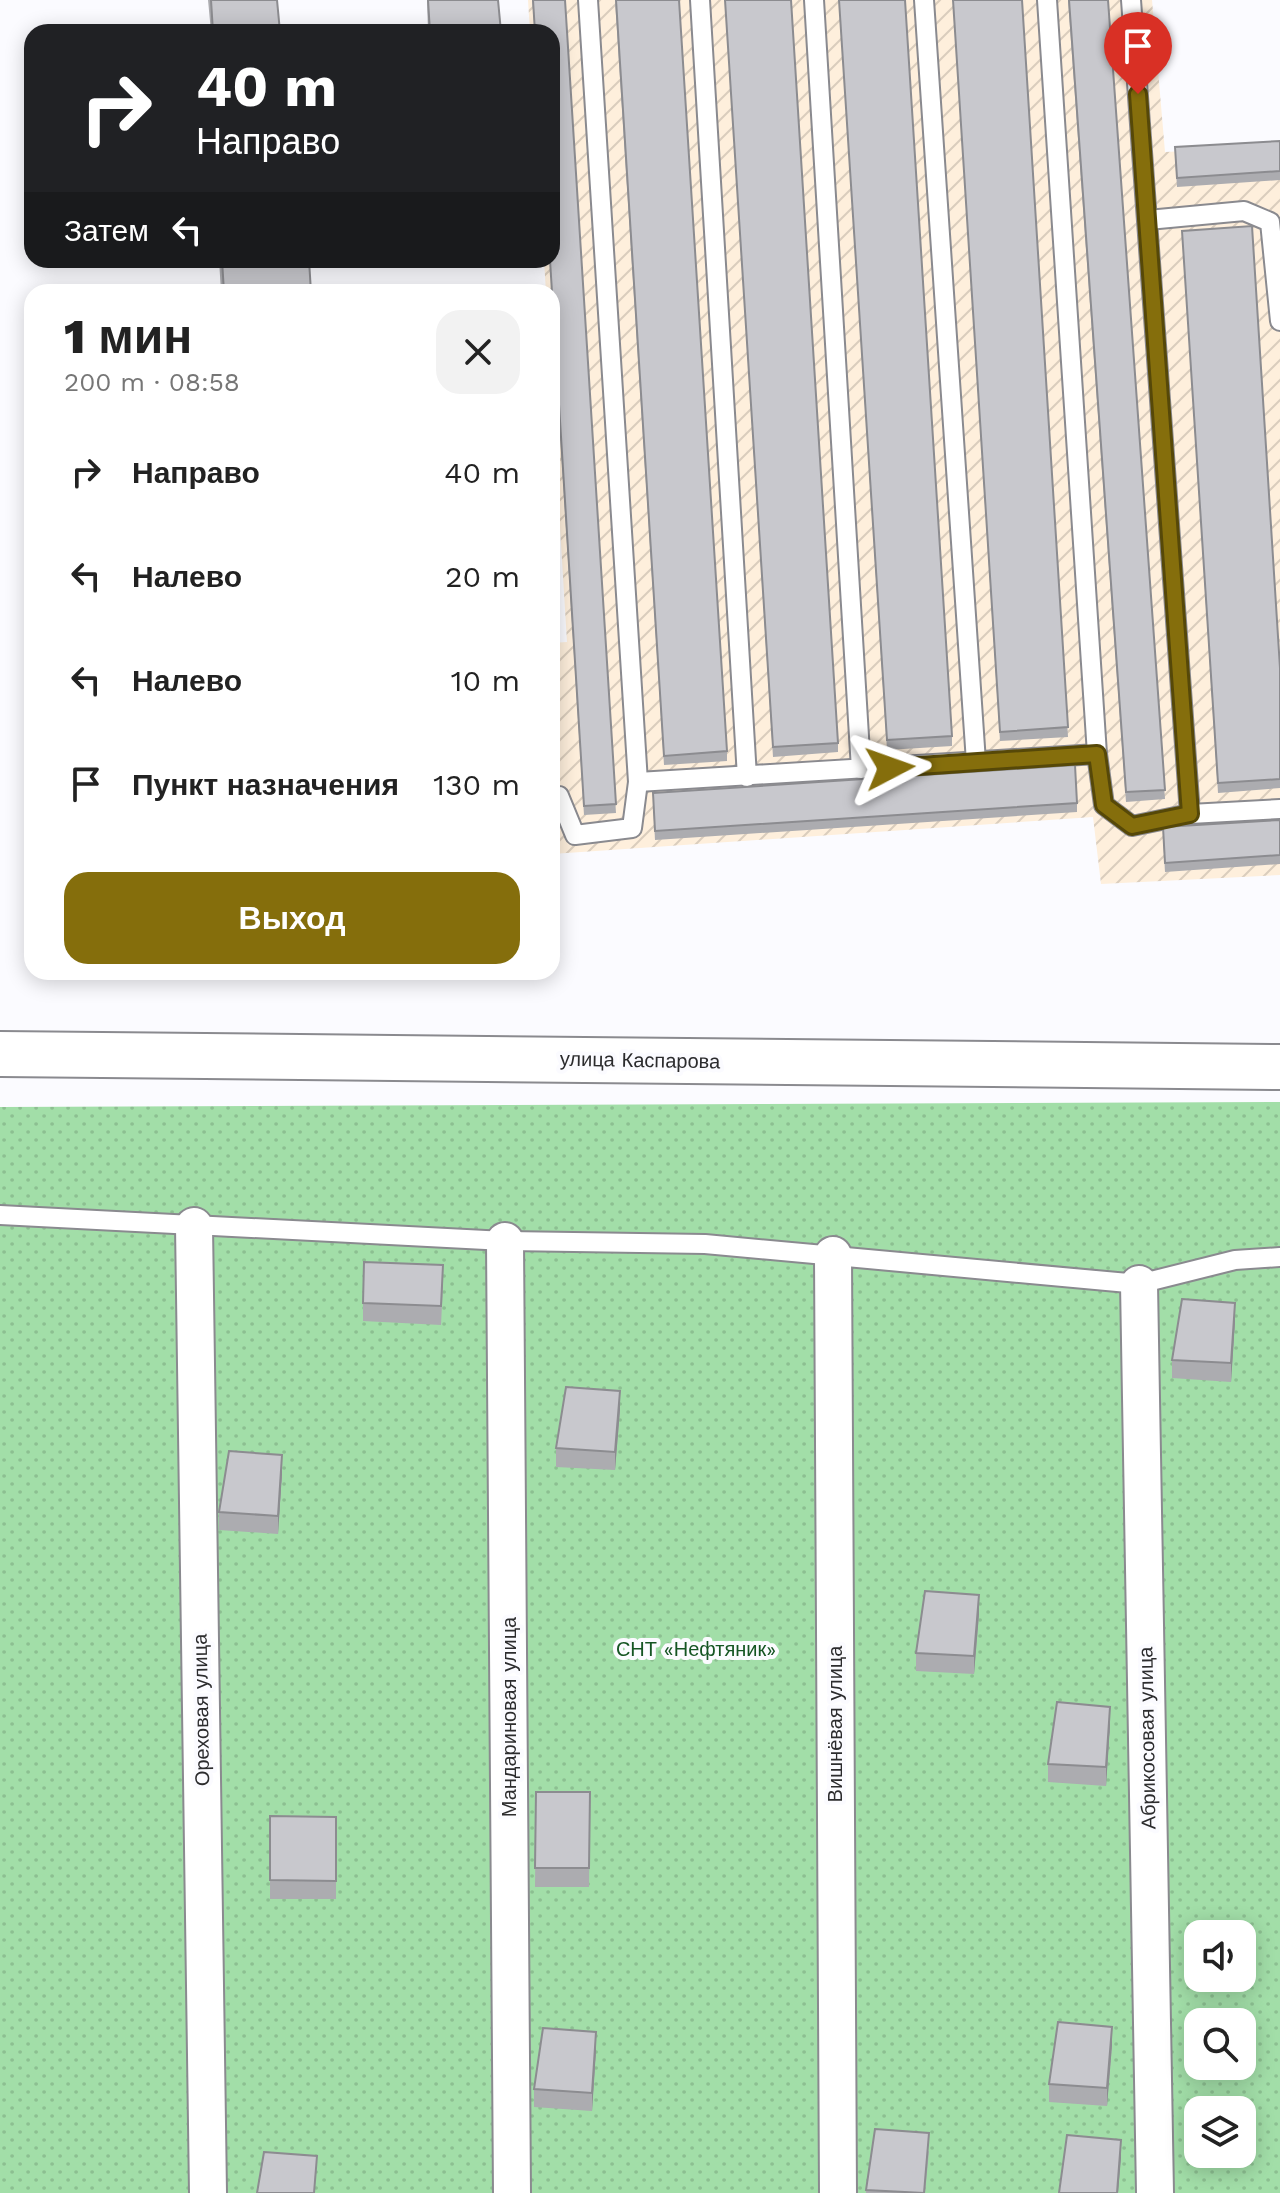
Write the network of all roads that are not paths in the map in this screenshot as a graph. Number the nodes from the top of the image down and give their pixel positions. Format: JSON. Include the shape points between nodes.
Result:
{"nodes":[{"id":1,"x":588,"y":0,"type":"edge"},
{"id":2,"x":700,"y":0,"type":"edge"},
{"id":3,"x":814,"y":0,"type":"edge"},
{"id":4,"x":924,"y":0,"type":"edge"},
{"id":5,"x":1047,"y":0,"type":"edge"},
{"id":6,"x":1131,"y":0,"type":"edge"},
{"id":7,"x":1148,"y":220,"type":"junction"},
{"id":8,"x":1280,"y":321,"type":"edge"},
{"id":9,"x":1097,"y":754,"type":"junction"},
{"id":10,"x":976,"y":762,"type":"junction"},
{"id":11,"x":861,"y":769,"type":"junction"},
{"id":12,"x":747,"y":777,"type":"junction"},
{"id":13,"x":638,"y":782,"type":"junction"},
{"id":14,"x":560,"y":798,"type":"edge"},
{"id":15,"x":1280,"y":809,"type":"edge"},
{"id":16,"x":1190,"y":814,"type":"junction"},
{"id":17,"x":0,"y":1054,"type":"edge"},
{"id":18,"x":1276,"y":1067,"type":"edge"},
{"id":19,"x":0,"y":1215,"type":"edge"},
{"id":20,"x":194,"y":1226,"type":"junction"},
{"id":21,"x":505,"y":1241,"type":"junction"},
{"id":22,"x":833,"y":1255,"type":"junction"},
{"id":23,"x":1280,"y":1257,"type":"edge"},
{"id":24,"x":1139,"y":1284,"type":"junction"},
{"id":25,"x":208,"y":2193,"type":"edge"},
{"id":26,"x":512,"y":2193,"type":"edge"},
{"id":27,"x":838,"y":2193,"type":"edge"},
{"id":28,"x":1155,"y":2193,"type":"edge"}],
"edges":[{"from":1,"to":13,"type":"lane"},
{"from":2,"to":12,"type":"lane"},
{"from":3,"to":11,"type":"lane"},
{"from":4,"to":10,"type":"lane"},
{"from":5,"to":9,"type":"lane"},
{"from":6,"to":7,"type":"lane"},
{"from":7,"to":8,"type":"lane","via":[[1244,211],[1270,222]]},
{"from":7,"to":16,"type":"lane"},
{"from":9,"to":10,"type":"lane"},
{"from":9,"to":16,"type":"lane","via":[[1104,805],[1132,826]]},
{"from":10,"to":11,"type":"lane"},
{"from":11,"to":12,"type":"lane"},
{"from":12,"to":13,"type":"lane"},
{"from":13,"to":14,"type":"lane","via":[[632,828],[575,835]]},
{"from":15,"to":16,"type":"lane"},
{"from":17,"to":18,"type":"main road","name":"улица Каспарова"},
{"from":19,"to":20,"type":"lane"},
{"from":20,"to":21,"type":"lane"},
{"from":20,"to":25,"type":"street","name":"Ореховая улица"},
{"from":21,"to":22,"type":"lane","via":[[705,1244]]},
{"from":21,"to":26,"type":"street","name":"Мандариновая улица"},
{"from":22,"to":24,"type":"lane"},
{"from":22,"to":27,"type":"street","name":"Вишнёвая улица"},
{"from":23,"to":24,"type":"lane","via":[[1235,1260]]},
{"from":24,"to":28,"type":"street","name":"Абрикосовая улица"}]}
